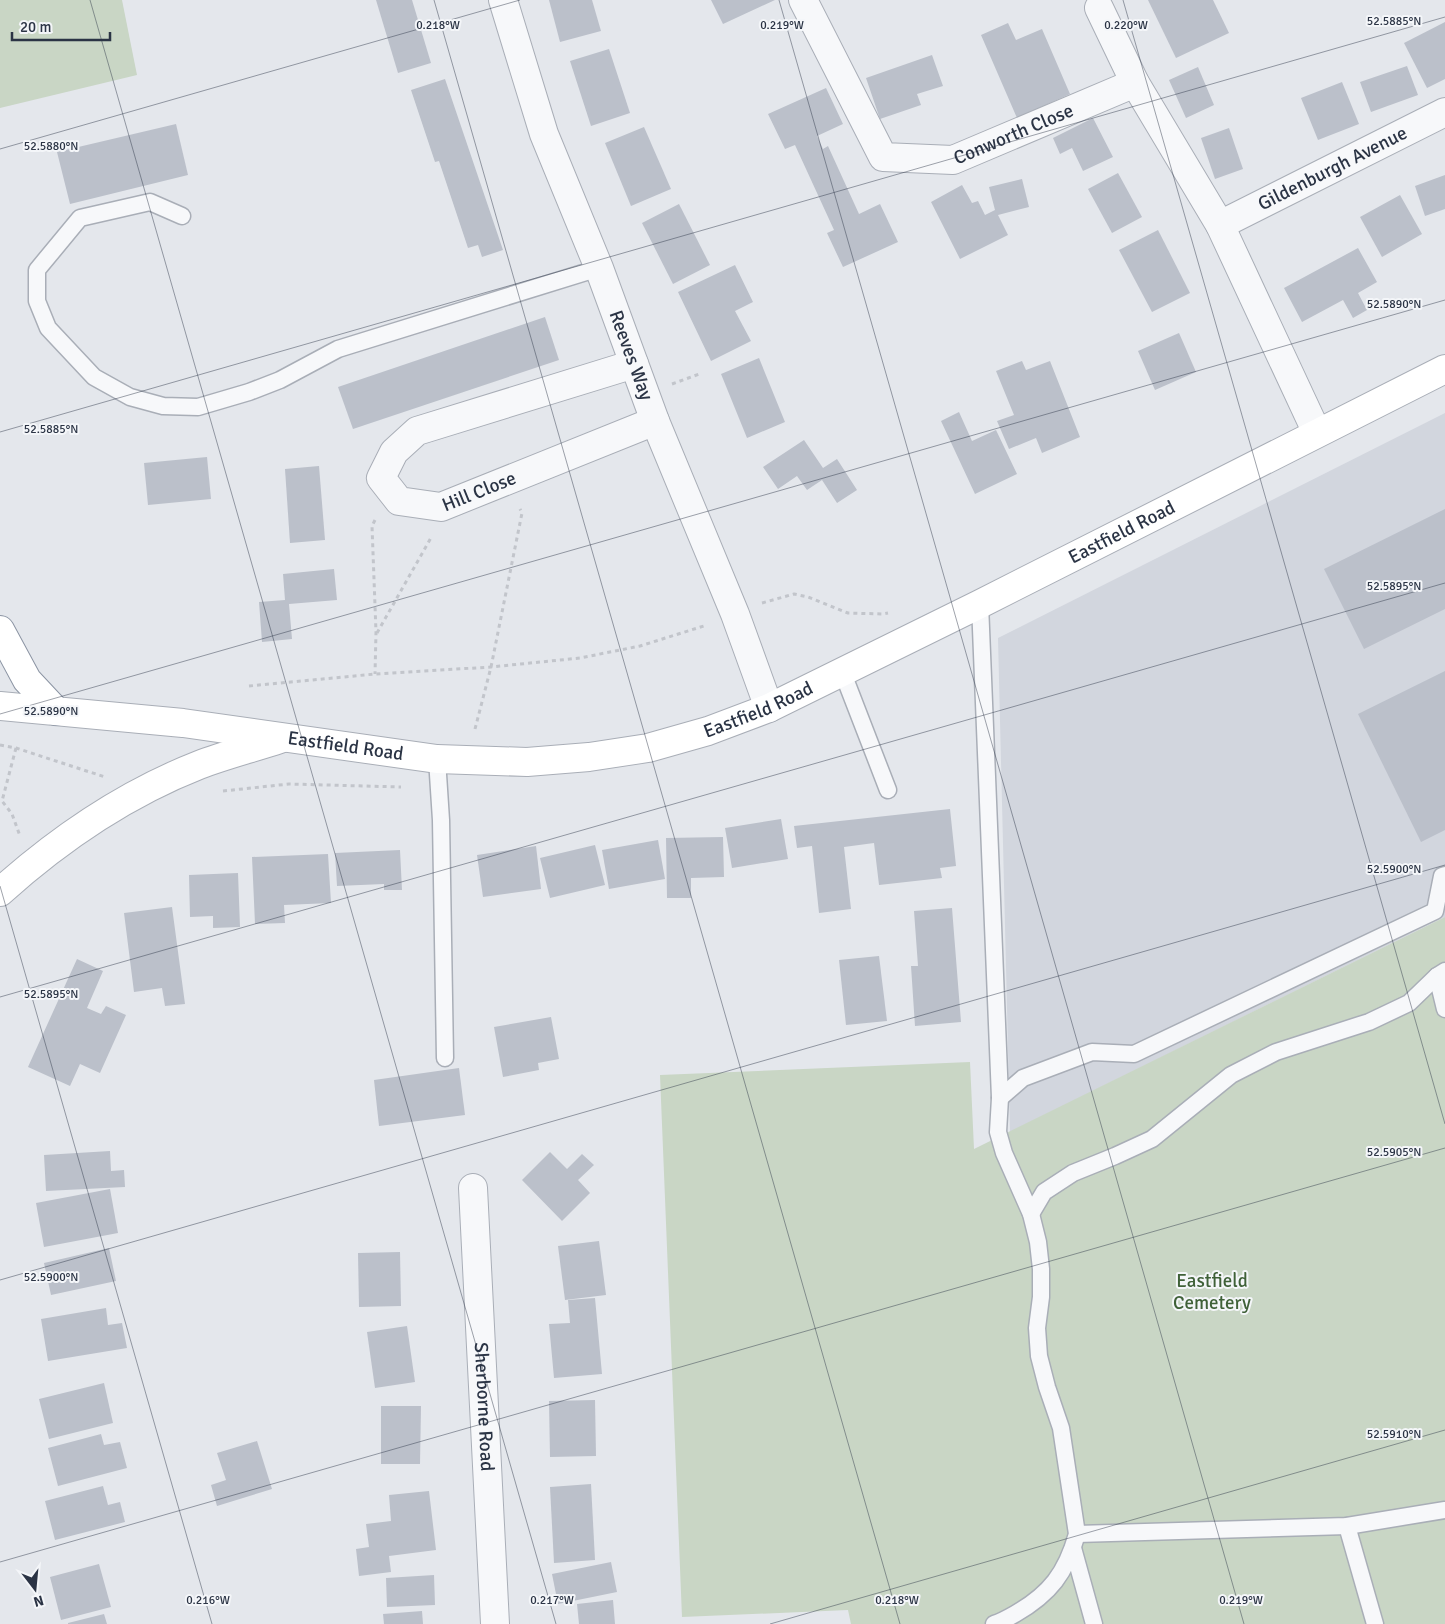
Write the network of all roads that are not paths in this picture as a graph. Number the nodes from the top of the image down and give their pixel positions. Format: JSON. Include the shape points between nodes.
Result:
{"nodes":[{"id":1,"x":503,"y":0,"type":"edge"},
{"id":2,"x":803,"y":0,"type":"edge"},
{"id":3,"x":1099,"y":8,"type":"dead end"},
{"id":4,"x":1135,"y":83,"type":"junction"},
{"id":5,"x":1445,"y":112,"type":"edge"},
{"id":6,"x":182,"y":216,"type":"dead end"},
{"id":7,"x":1220,"y":225,"type":"junction"},
{"id":8,"x":599,"y":268,"type":"junction"},
{"id":9,"x":634,"y":364,"type":"junction"},
{"id":10,"x":1445,"y":368,"type":"edge"},
{"id":11,"x":655,"y":421,"type":"junction"},
{"id":12,"x":1317,"y":433,"type":"junction"},
{"id":13,"x":980,"y":604,"type":"junction"},
{"id":14,"x":0,"y":630,"type":"edge"},
{"id":15,"x":842,"y":671,"type":"junction"},
{"id":16,"x":0,"y":706,"type":"edge"},
{"id":17,"x":769,"y":708,"type":"junction"},
{"id":18,"x":56,"y":711,"type":"junction"},
{"id":19,"x":286,"y":738,"type":"junction"},
{"id":20,"x":437,"y":759,"type":"junction"},
{"id":21,"x":888,"y":790,"type":"dead end"},
{"id":22,"x":1445,"y":875,"type":"edge"},
{"id":23,"x":0,"y":892,"type":"edge"},
{"id":24,"x":1441,"y":974,"type":"edge"},
{"id":25,"x":1445,"y":1009,"type":"edge"},
{"id":26,"x":445,"y":1058,"type":"dead end"},
{"id":27,"x":1000,"y":1098,"type":"junction"},
{"id":28,"x":473,"y":1188,"type":"dead end"},
{"id":29,"x":1031,"y":1214,"type":"junction"},
{"id":30,"x":1445,"y":1510,"type":"edge"},
{"id":31,"x":1347,"y":1526,"type":"junction"},
{"id":32,"x":1075,"y":1541,"type":"junction"},
{"id":33,"x":495,"y":1624,"type":"edge"},
{"id":34,"x":994,"y":1624,"type":"edge"},
{"id":35,"x":1094,"y":1624,"type":"edge"},
{"id":36,"x":1375,"y":1624,"type":"edge"}],
"edges":[{"from":1,"to":8,"type":"street","name":"Reeves Way","via":[[544,134]]},
{"from":2,"to":4,"type":"street","name":"Conworth Close","via":[[883,157],[953,160]]},
{"from":3,"to":4,"type":"street"},
{"from":4,"to":7,"type":"street"},
{"from":5,"to":7,"type":"street","name":"Gildenburgh Avenue"},
{"from":6,"to":8,"type":"lane","via":[[150,202],[80,218],[37,270],[37,301],[48,328],[70,353],[94,376],[130,397],[162,406],[198,407],[249,392],[338,350]]},
{"from":7,"to":12,"type":"street"},
{"from":8,"to":9,"type":"street","name":"Reeves Way"},
{"from":9,"to":11,"type":"street","name":"Reeves Way"},
{"from":9,"to":11,"type":"street","name":"Hill Close","via":[[417,431],[394,452],[381,478],[398,501],[441,507]]},
{"from":10,"to":12,"type":"main road","name":"Eastfield Road"},
{"from":11,"to":17,"type":"street","name":"Reeves Way","via":[[735,614]]},
{"from":12,"to":13,"type":"main road","name":"Eastfield Road"},
{"from":13,"to":15,"type":"main road","name":"Eastfield Road"},
{"from":13,"to":27,"type":"lane"},
{"from":14,"to":18,"type":"main road","via":[[27,680]]},
{"from":15,"to":17,"type":"main road","name":"Eastfield Road"},
{"from":15,"to":21,"type":"lane"},
{"from":16,"to":18,"type":"main road","name":"Eastfield Road"},
{"from":17,"to":20,"type":"main road","name":"Eastfield Road","via":[[708,731],[648,748],[527,762]]},
{"from":18,"to":19,"type":"main road","name":"Eastfield Road","via":[[183,723]]},
{"from":19,"to":20,"type":"main road","name":"Eastfield Road"},
{"from":19,"to":23,"type":"main road","via":[[200,764],[127,798],[77,830]]},
{"from":20,"to":26,"type":"lane"},
{"from":22,"to":27,"type":"lane","via":[[1442,876],[1435,911],[1134,1054],[1092,1052],[1023,1078]]},
{"from":24,"to":25,"type":"lane"},
{"from":24,"to":29,"type":"lane","via":[[1409,1003],[1369,1022],[1276,1052],[1231,1075],[1152,1139],[1073,1173],[1044,1192]]},
{"from":27,"to":29,"type":"lane","via":[[998,1132]]},
{"from":28,"to":33,"type":"street","name":"Sherborne Road"},
{"from":29,"to":32,"type":"lane","via":[[1041,1269],[1037,1328],[1039,1356],[1061,1428]]},
{"from":30,"to":31,"type":"lane"},
{"from":31,"to":32,"type":"lane"},
{"from":31,"to":36,"type":"lane"},
{"from":32,"to":34,"type":"lane","via":[[1058,1580],[1034,1603]]},
{"from":32,"to":35,"type":"lane"}]}
